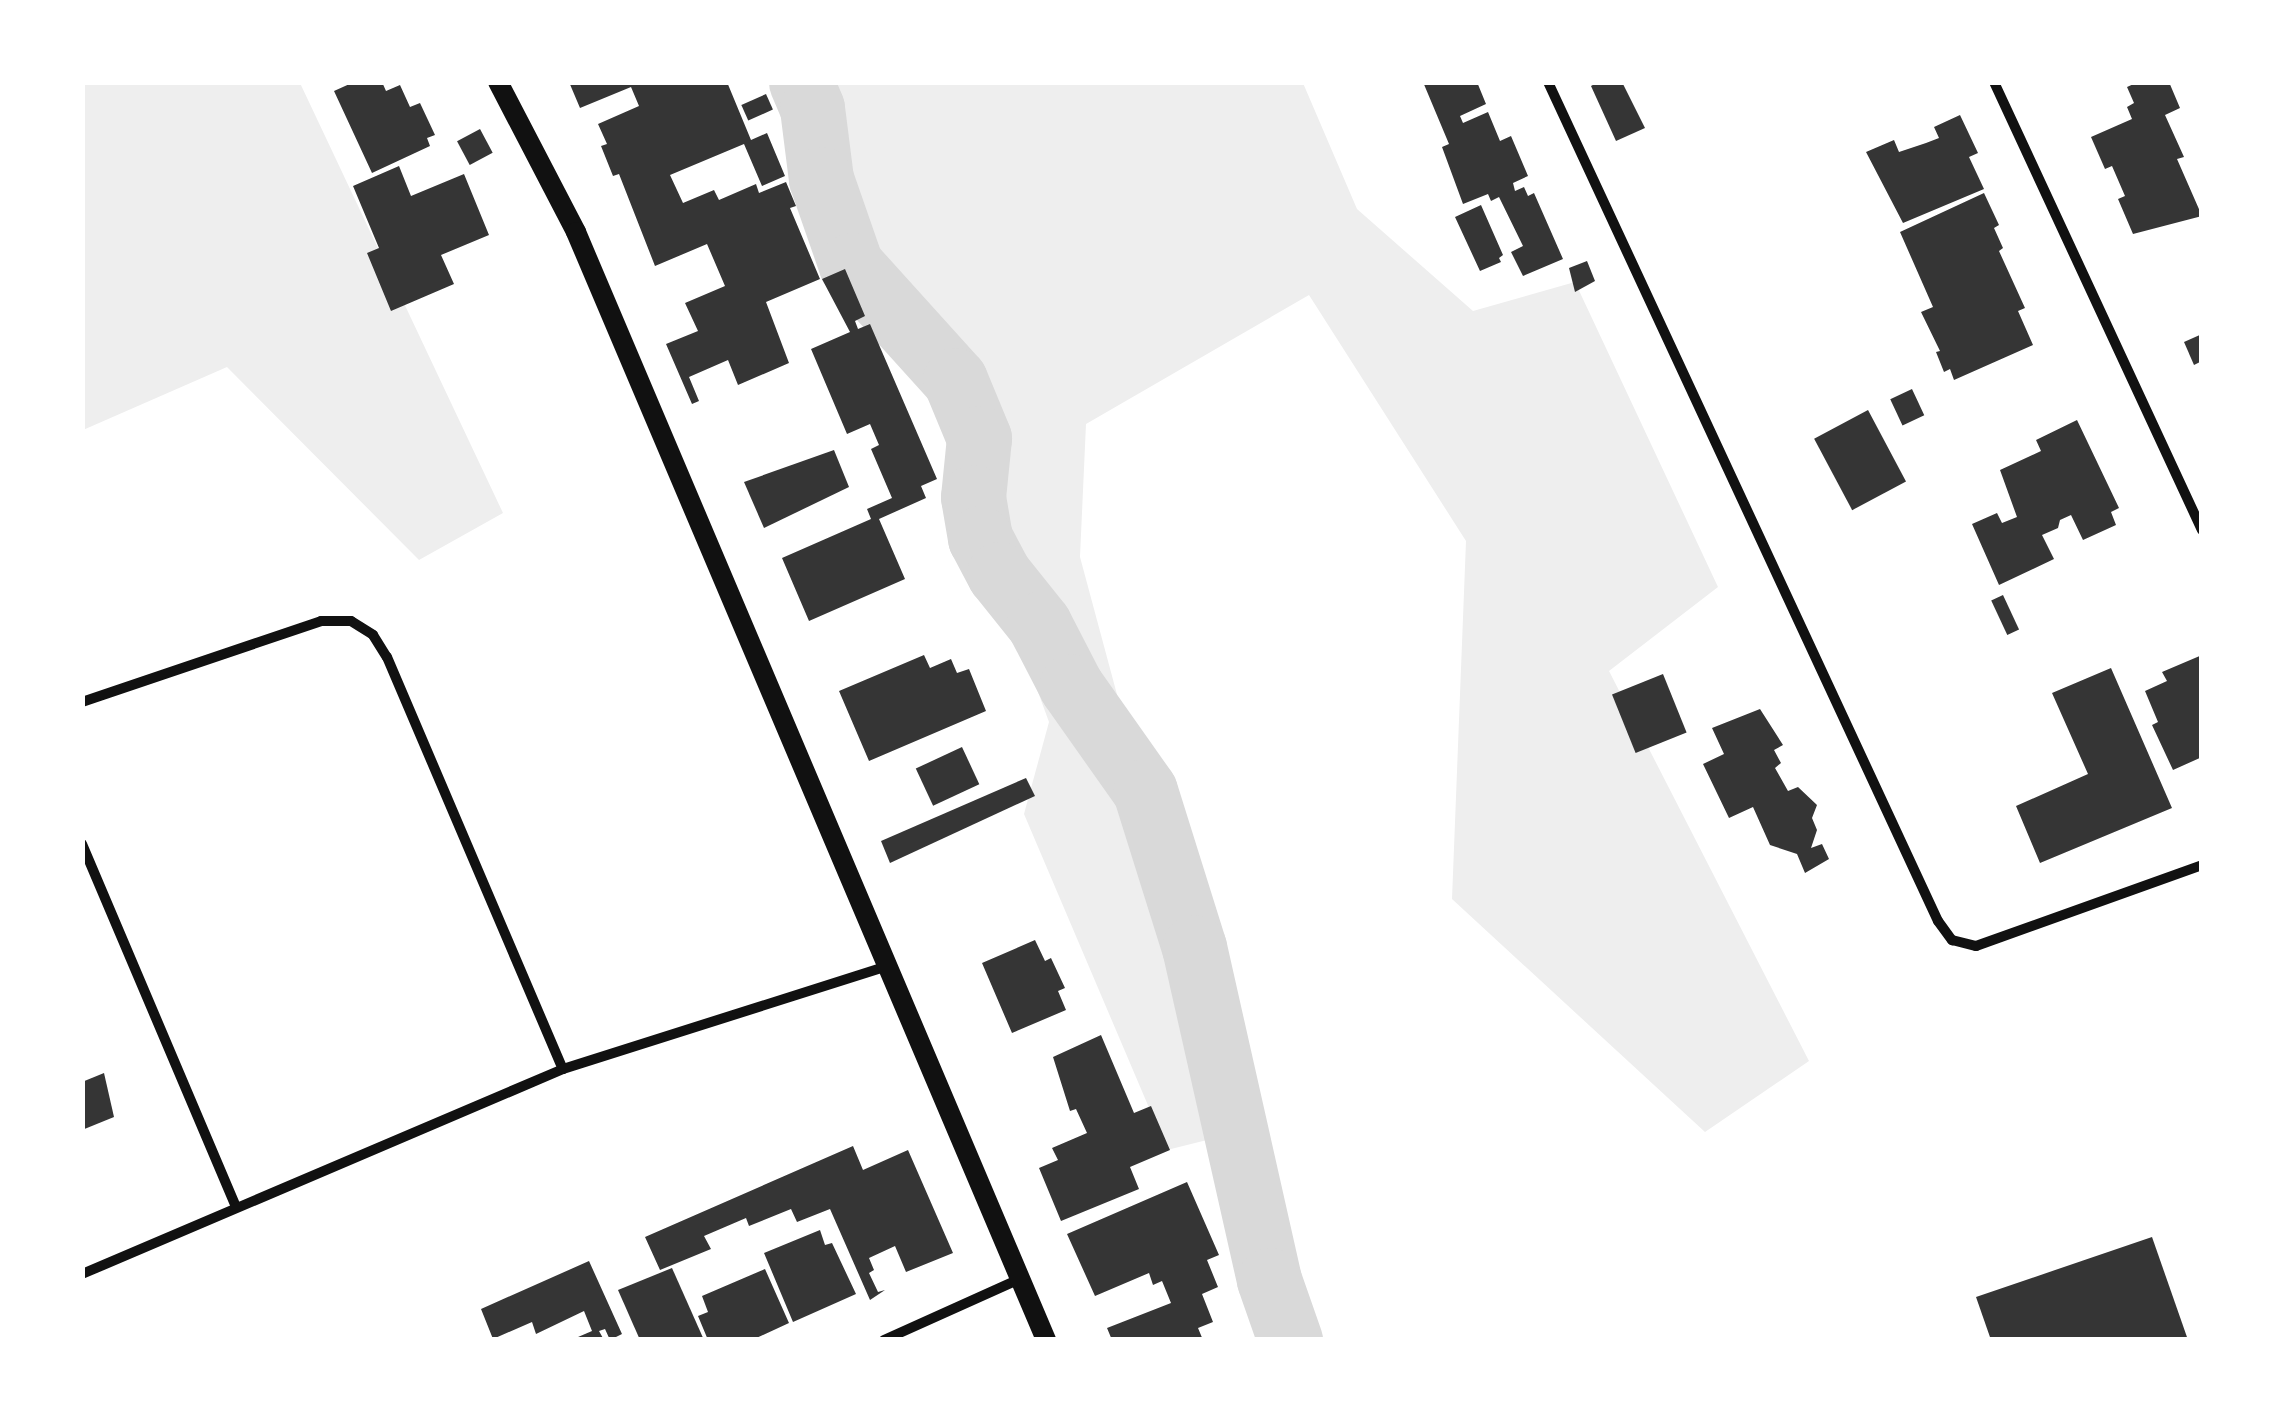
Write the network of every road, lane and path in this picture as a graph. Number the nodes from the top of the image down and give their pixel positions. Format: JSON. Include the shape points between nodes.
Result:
{"nodes":[{"id":1,"x":498,"y":82,"type":"edge"},
{"id":2,"x":1548,"y":82,"type":"edge"},
{"id":3,"x":1994,"y":82,"type":"edge"},
{"id":4,"x":2202,"y":530,"type":"edge"},
{"id":5,"x":82,"y":702,"type":"edge"},
{"id":6,"x":82,"y":844,"type":"edge"},
{"id":7,"x":2202,"y":865,"type":"edge"},
{"id":8,"x":885,"y":967,"type":"junction"},
{"id":9,"x":562,"y":1068,"type":"junction"},
{"id":10,"x":236,"y":1207,"type":"junction"},
{"id":11,"x":82,"y":1274,"type":"edge"},
{"id":12,"x":1020,"y":1280,"type":"junction"},
{"id":13,"x":884,"y":1340,"type":"edge"},
{"id":14,"x":1046,"y":1340,"type":"edge"}],
"edges":[{"from":1,"to":8,"type":"main road","via":[[576,232]]},
{"from":2,"to":7,"type":"street","via":[[1952,940],[1976,946]]},
{"from":3,"to":4,"type":"street"},
{"from":5,"to":9,"type":"street","via":[[321,621],[352,621],[374,635]]},
{"from":6,"to":10,"type":"street"},
{"from":8,"to":9,"type":"street"},
{"from":8,"to":12,"type":"main road"},
{"from":9,"to":10,"type":"street"},
{"from":10,"to":11,"type":"street"},
{"from":12,"to":13,"type":"street"},
{"from":12,"to":14,"type":"main road"}]}
